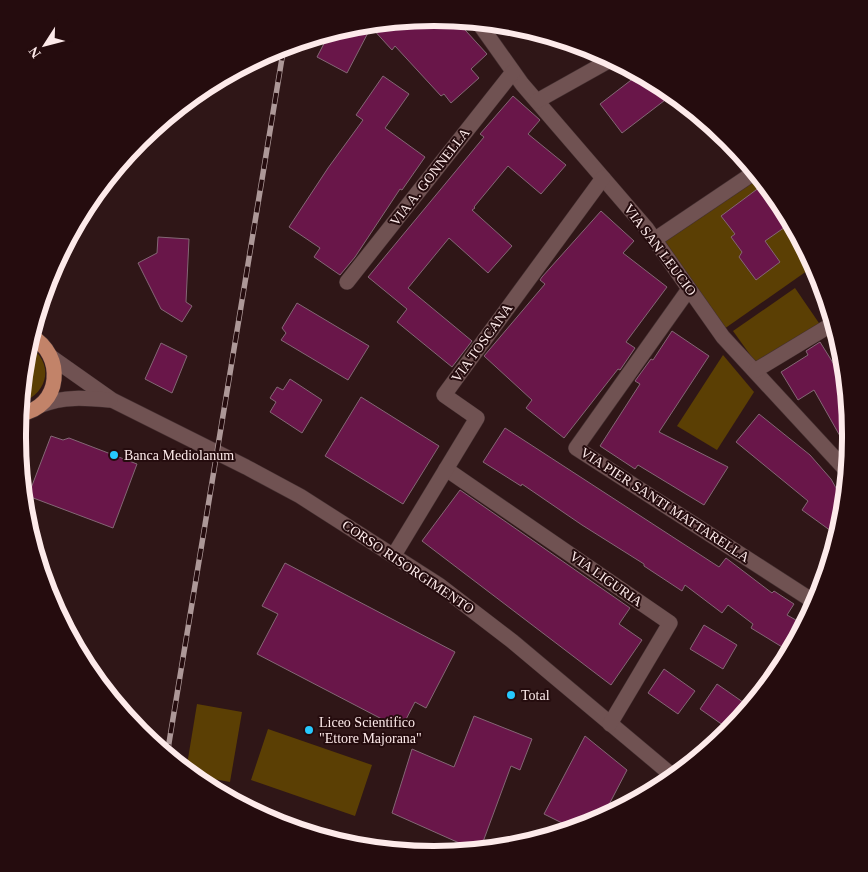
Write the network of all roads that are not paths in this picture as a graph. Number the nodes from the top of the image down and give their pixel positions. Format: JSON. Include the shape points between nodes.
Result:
{"nodes":[{"id":1,"x":483,"y":30,"type":"edge"},
{"id":2,"x":604,"y":63,"type":"edge"},
{"id":3,"x":513,"y":72,"type":"junction"},
{"id":4,"x":537,"y":101,"type":"junction"},
{"id":5,"x":749,"y":176,"type":"edge"},
{"id":6,"x":603,"y":178,"type":"junction"},
{"id":7,"x":654,"y":240,"type":"junction"},
{"id":8,"x":347,"y":282,"type":"dead end"},
{"id":9,"x":689,"y":288,"type":"junction"},
{"id":10,"x":828,"y":327,"type":"edge"},
{"id":11,"x":38,"y":338,"type":"edge"},
{"id":12,"x":37,"y":341,"type":"edge"},
{"id":13,"x":48,"y":351,"type":"junction"},
{"id":14,"x":756,"y":370,"type":"junction"},
{"id":15,"x":112,"y":400,"type":"junction"},
{"id":16,"x":31,"y":409,"type":"edge"},
{"id":17,"x":841,"y":464,"type":"edge"},
{"id":18,"x":446,"y":469,"type":"junction"},
{"id":19,"x":394,"y":555,"type":"junction"},
{"id":20,"x":809,"y":598,"type":"edge"},
{"id":21,"x":610,"y":724,"type":"junction"},
{"id":22,"x":667,"y":772,"type":"edge"}],
"edges":[{"from":1,"to":3,"type":"street","name":"VIA SAN LEUCIO"},
{"from":2,"to":4,"type":"street"},
{"from":3,"to":4,"type":"street","name":"VIA SAN LEUCIO"},
{"from":3,"to":8,"type":"street","name":"VIA A. GONNELLA"},
{"from":4,"to":6,"type":"street","name":"VIA SAN LEUCIO"},
{"from":5,"to":7,"type":"street"},
{"from":6,"to":7,"type":"street","name":"VIA SAN LEUCIO"},
{"from":6,"to":18,"type":"street","name":"VIA TOSCANA","via":[[444,395],[477,418]]},
{"from":7,"to":9,"type":"street","name":"VIA SAN LEUCIO"},
{"from":9,"to":14,"type":"street","name":"VIA SAN LEUCIO","via":[[724,336]]},
{"from":9,"to":20,"type":"street","name":"VIA PIER SANTI MATTARELLA","via":[[576,448]]},
{"from":10,"to":14,"type":"street"},
{"from":11,"to":13,"type":"main road"},
{"from":12,"to":13,"type":"main road"},
{"from":13,"to":15,"type":"street","name":"CORSO RISORGIMENTO"},
{"from":13,"to":16,"type":"main road","via":[[55,371],[52,390]]},
{"from":14,"to":17,"type":"street","name":"VIA SAN LEUCIO"},
{"from":15,"to":16,"type":"street","name":"CORSO RISORGIMENTO","via":[[77,397],[53,400]]},
{"from":15,"to":19,"type":"street","name":"CORSO RISORGIMENTO","via":[[292,492]]},
{"from":18,"to":19,"type":"street","name":"VIA TOSCANA"},
{"from":18,"to":21,"type":"street","name":"VIA LIGURIA","via":[[670,623]]},
{"from":19,"to":21,"type":"street","name":"CORSO RISORGIMENTO","via":[[478,613]]},
{"from":21,"to":22,"type":"street","name":"CORSO RISORGIMENTO"}]}
